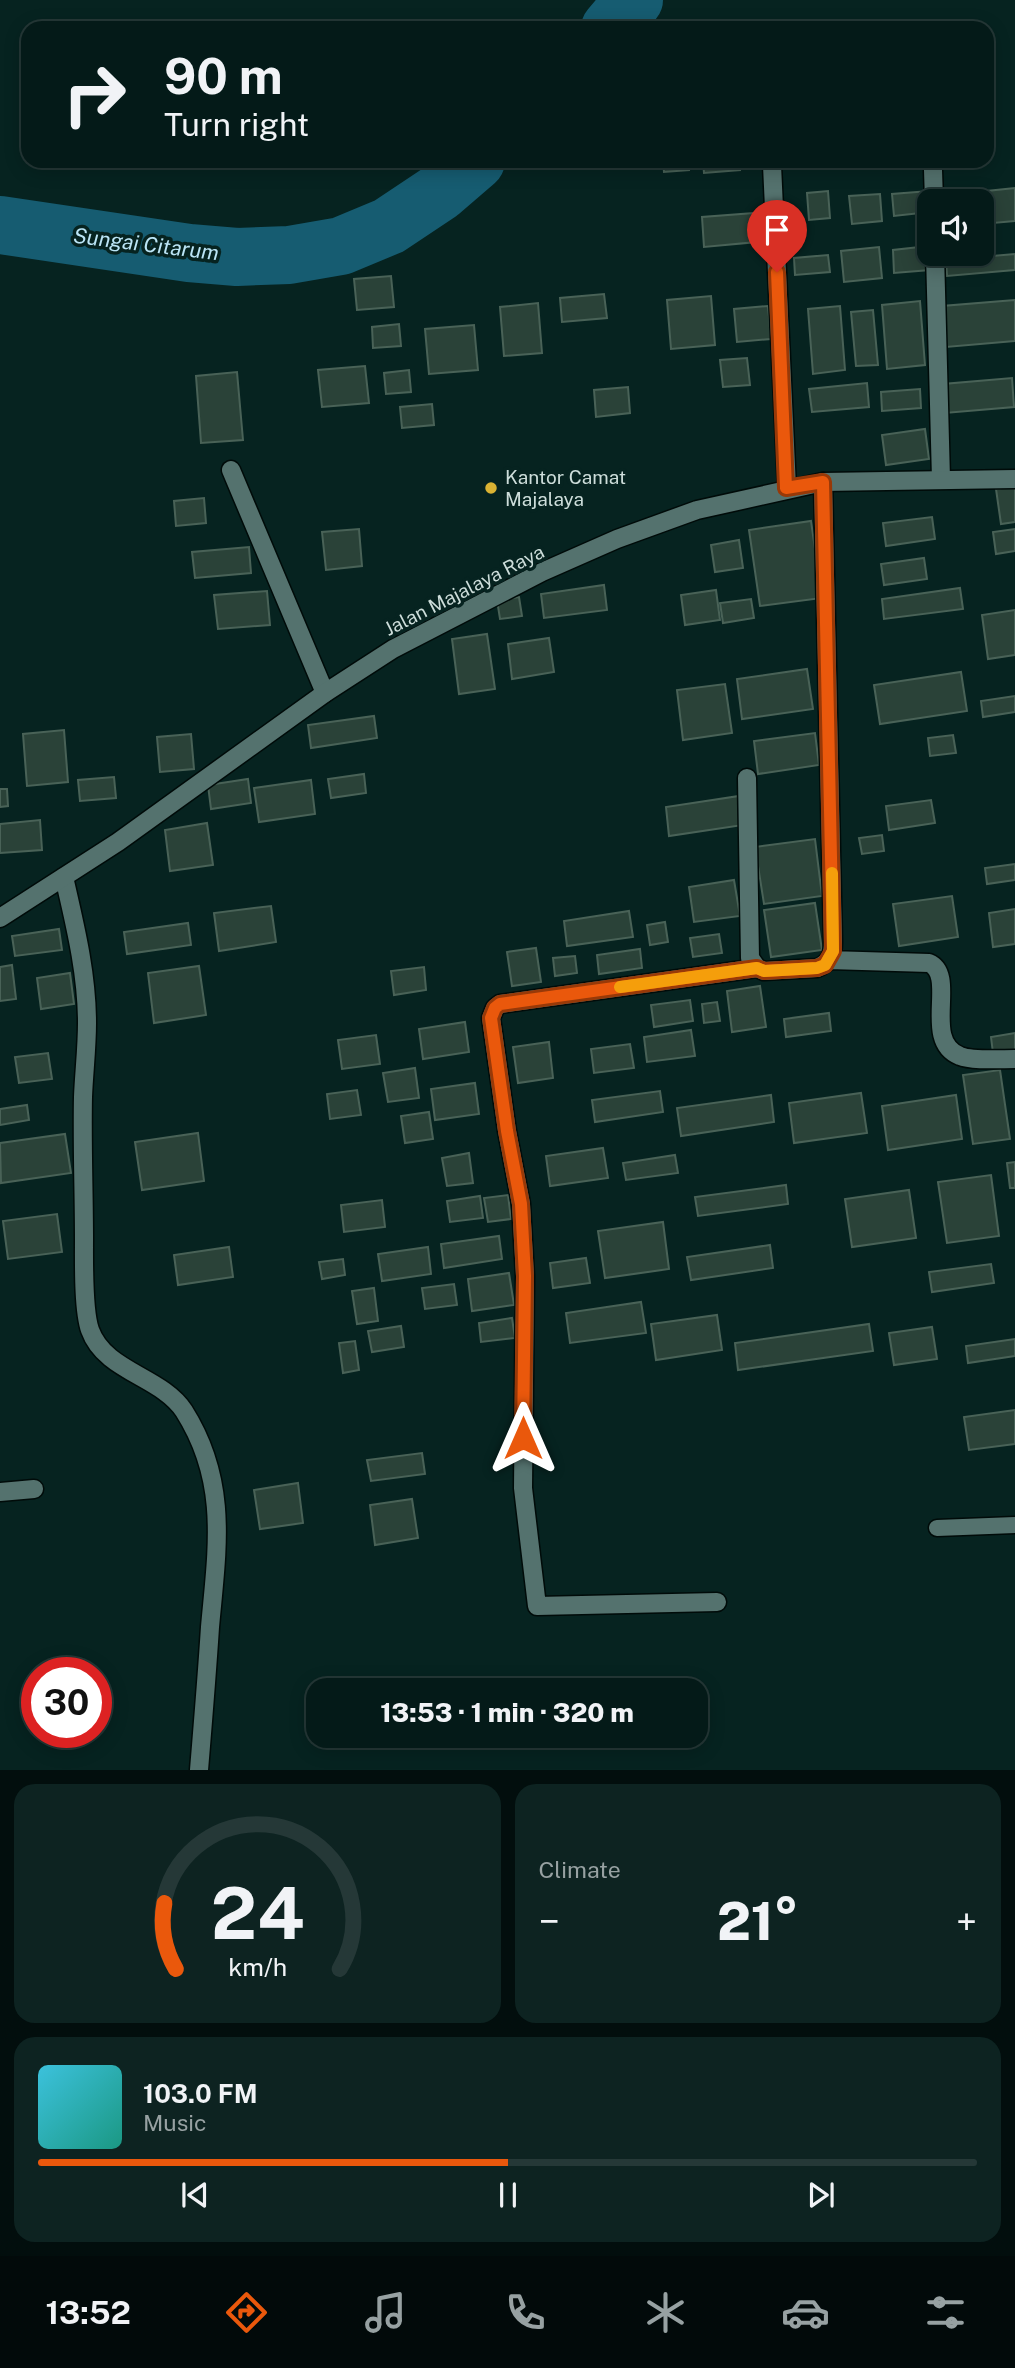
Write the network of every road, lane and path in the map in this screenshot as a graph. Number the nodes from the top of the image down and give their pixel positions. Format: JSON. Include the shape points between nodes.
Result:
{"nodes":[{"id":1,"x":772,"y":168,"type":"edge"},
{"id":2,"x":933,"y":170,"type":"dead end"},
{"id":3,"x":934,"y":189,"type":"edge"},
{"id":4,"x":935,"y":266,"type":"edge"},
{"id":5,"x":231,"y":470,"type":"dead end"},
{"id":6,"x":941,"y":479,"type":"junction"},
{"id":7,"x":1015,"y":479,"type":"edge"},
{"id":8,"x":823,"y":482,"type":"junction"},
{"id":9,"x":786,"y":488,"type":"junction"},
{"id":10,"x":325,"y":693,"type":"junction"},
{"id":11,"x":747,"y":778,"type":"dead end"},
{"id":12,"x":64,"y":877,"type":"junction"},
{"id":13,"x":0,"y":918,"type":"edge"},
{"id":14,"x":829,"y":960,"type":"junction"},
{"id":15,"x":757,"y":968,"type":"junction"},
{"id":16,"x":1015,"y":1059,"type":"edge"},
{"id":17,"x":34,"y":1489,"type":"dead end"},
{"id":18,"x":0,"y":1492,"type":"edge"},
{"id":19,"x":1015,"y":1525,"type":"edge"},
{"id":20,"x":937,"y":1528,"type":"dead end"},
{"id":21,"x":717,"y":1602,"type":"dead end"},
{"id":22,"x":199,"y":1769,"type":"edge"}],
"edges":[{"from":1,"to":9,"type":"street"},
{"from":2,"to":3,"type":"street"},
{"from":4,"to":6,"type":"street"},
{"from":5,"to":10,"type":"street"},
{"from":6,"to":7,"type":"street","name":"Jalan Majalaya Raya"},
{"from":6,"to":8,"type":"street","name":"Jalan Majalaya Raya"},
{"from":8,"to":9,"type":"street","name":"Jalan Majalaya Raya"},
{"from":8,"to":14,"type":"street","via":[[833,942]]},
{"from":9,"to":10,"type":"street","name":"Jalan Majalaya Raya","via":[[696,510],[542,572],[393,649]]},
{"from":10,"to":12,"type":"street","name":"Jalan Majalaya Raya"},
{"from":11,"to":15,"type":"street","via":[[749,952]]},
{"from":12,"to":13,"type":"street","name":"Jalan Majalaya Raya"},
{"from":12,"to":22,"type":"street","via":[[82,959],[87,1022],[84,1267],[89,1329],[102,1350],[178,1402],[202,1446],[214,1483],[218,1527]]},
{"from":14,"to":15,"type":"street","via":[[817,968]]},
{"from":14,"to":16,"type":"street","via":[[934,965],[940,975],[942,1031],[952,1051],[961,1057]]},
{"from":15,"to":21,"type":"street","via":[[500,1004],[491,1018],[521,1204],[523,1488],[537,1606]]},
{"from":17,"to":18,"type":"street"},
{"from":19,"to":20,"type":"lane"}]}
